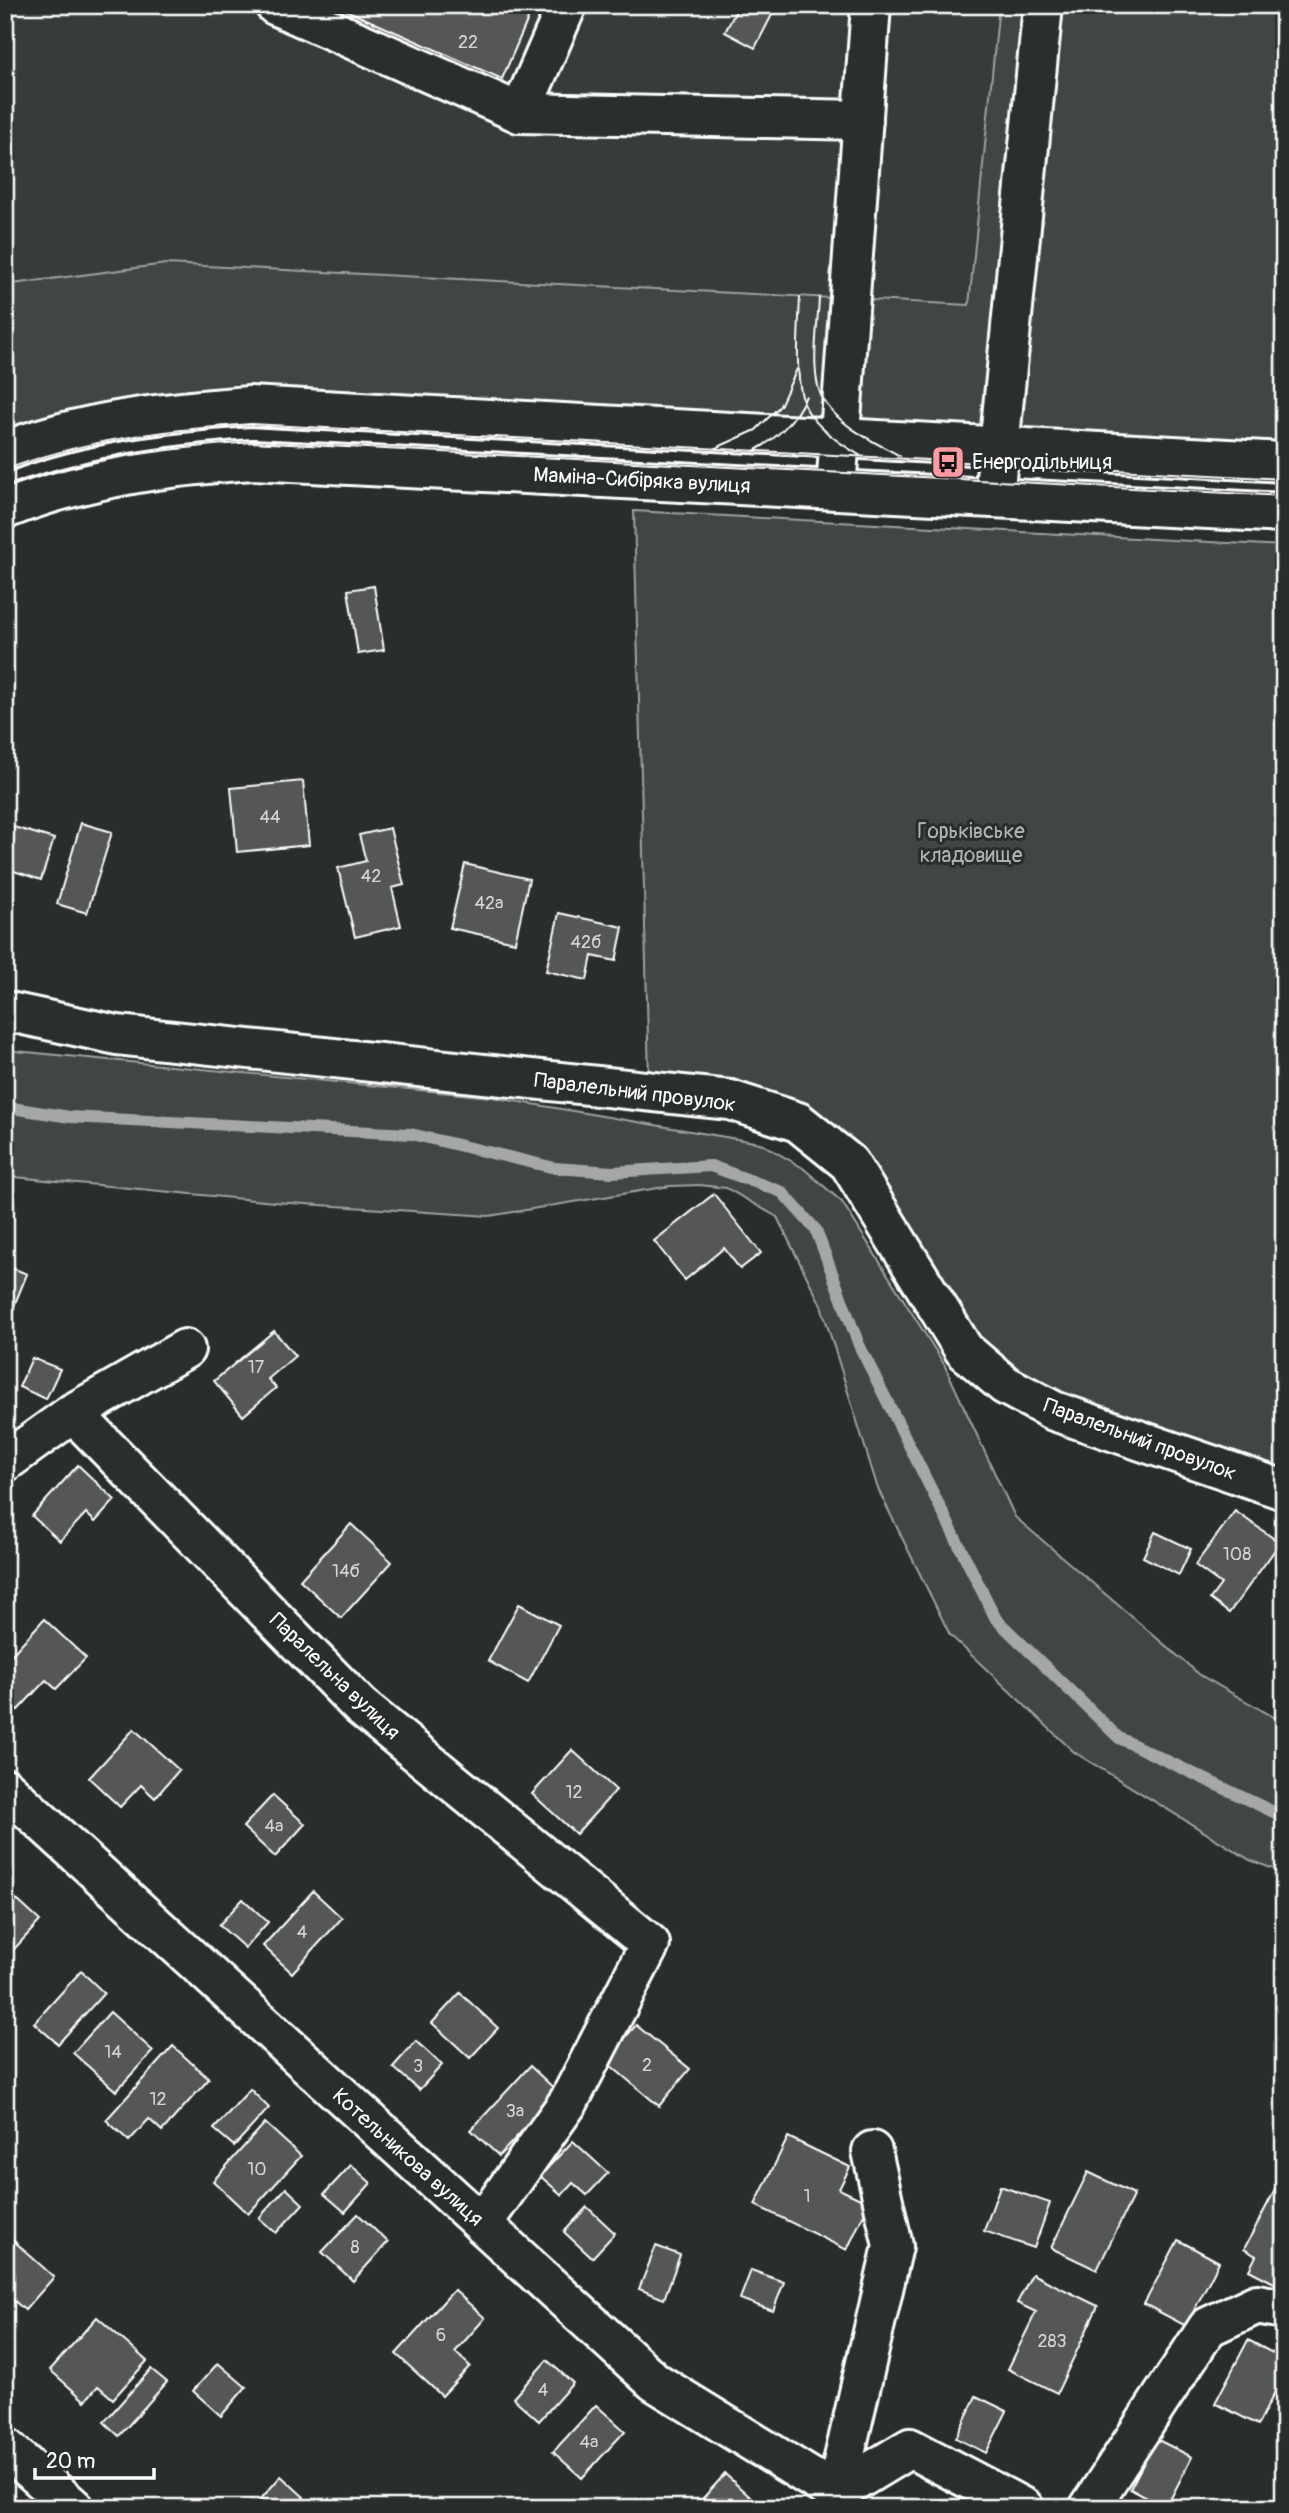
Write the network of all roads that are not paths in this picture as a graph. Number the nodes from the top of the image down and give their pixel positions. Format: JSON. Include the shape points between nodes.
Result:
{"nodes":[{"id":1,"x":275,"y":5,"type":"edge"},
{"id":2,"x":567,"y":5,"type":"edge"},
{"id":3,"x":871,"y":5,"type":"edge"},
{"id":4,"x":1043,"y":5,"type":"edge"},
{"id":5,"x":520,"y":113,"type":"junction"},
{"id":6,"x":863,"y":120,"type":"junction"},
{"id":7,"x":840,"y":437,"type":"junction"},
{"id":8,"x":999,"y":446,"type":"junction"},
{"id":9,"x":5,"y":451,"type":"edge"},
{"id":10,"x":1284,"y":462,"type":"edge"},
{"id":11,"x":836,"y":490,"type":"junction"},
{"id":12,"x":994,"y":498,"type":"junction"},
{"id":13,"x":5,"y":509,"type":"edge"},
{"id":14,"x":1284,"y":513,"type":"edge"},
{"id":15,"x":5,"y":1011,"type":"edge"},
{"id":16,"x":186,"y":1349,"type":"dead end"},
{"id":17,"x":73,"y":1413,"type":"junction"},
{"id":18,"x":5,"y":1462,"type":"edge"},
{"id":19,"x":1284,"y":1490,"type":"edge"},
{"id":20,"x":5,"y":1788,"type":"edge"},
{"id":21,"x":872,"y":2151,"type":"dead end"},
{"id":22,"x":482,"y":2224,"type":"junction"},
{"id":23,"x":1284,"y":2309,"type":"edge"},
{"id":24,"x":5,"y":2447,"type":"edge"},
{"id":25,"x":839,"y":2501,"type":"edge"},
{"id":26,"x":1094,"y":2506,"type":"edge"},
{"id":27,"x":74,"y":2508,"type":"edge"},
{"id":28,"x":1024,"y":2508,"type":"edge"}],
"edges":[{"from":1,"to":5,"type":"street"},
{"from":2,"to":5,"type":"street"},
{"from":3,"to":6,"type":"street"},
{"from":4,"to":8,"type":"street"},
{"from":5,"to":6,"type":"street"},
{"from":6,"to":7,"type":"street"},
{"from":7,"to":8,"type":"street"},
{"from":7,"to":9,"type":"street","via":[[249,406],[172,411],[92,426]]},
{"from":7,"to":11,"type":"street"},
{"from":8,"to":10,"type":"street"},
{"from":8,"to":12,"type":"street"},
{"from":11,"to":12,"type":"street","name":"Маміна-Сибіряка вулиця"},
{"from":11,"to":13,"type":"street","name":"Маміна-Сибіряка вулиця","via":[[253,460],[178,465],[104,478]]},
{"from":12,"to":14,"type":"street","name":"Маміна-Сибіряка вулиця"},
{"from":15,"to":19,"type":"street","name":"Паралельний провулок","via":[[117,1035],[730,1100],[798,1122],[849,1163],[964,1350],[1005,1385],[1054,1411]]},
{"from":16,"to":17,"type":"street"},
{"from":17,"to":18,"type":"street"},
{"from":17,"to":22,"type":"street","name":"Паралельна вулиця","via":[[360,1706],[650,1944],[569,2101]]},
{"from":20,"to":22,"type":"street","name":"Котельникова вулиця"},
{"from":21,"to":25,"type":"street","via":[[893,2246]]},
{"from":22,"to":25,"type":"street","name":"Котельникова вулиця","via":[[655,2382]]},
{"from":23,"to":26,"type":"street","via":[[1257,2304],[1208,2327]]},
{"from":24,"to":27,"type":"street"},
{"from":25,"to":28,"type":"street","via":[[909,2448]]}]}
